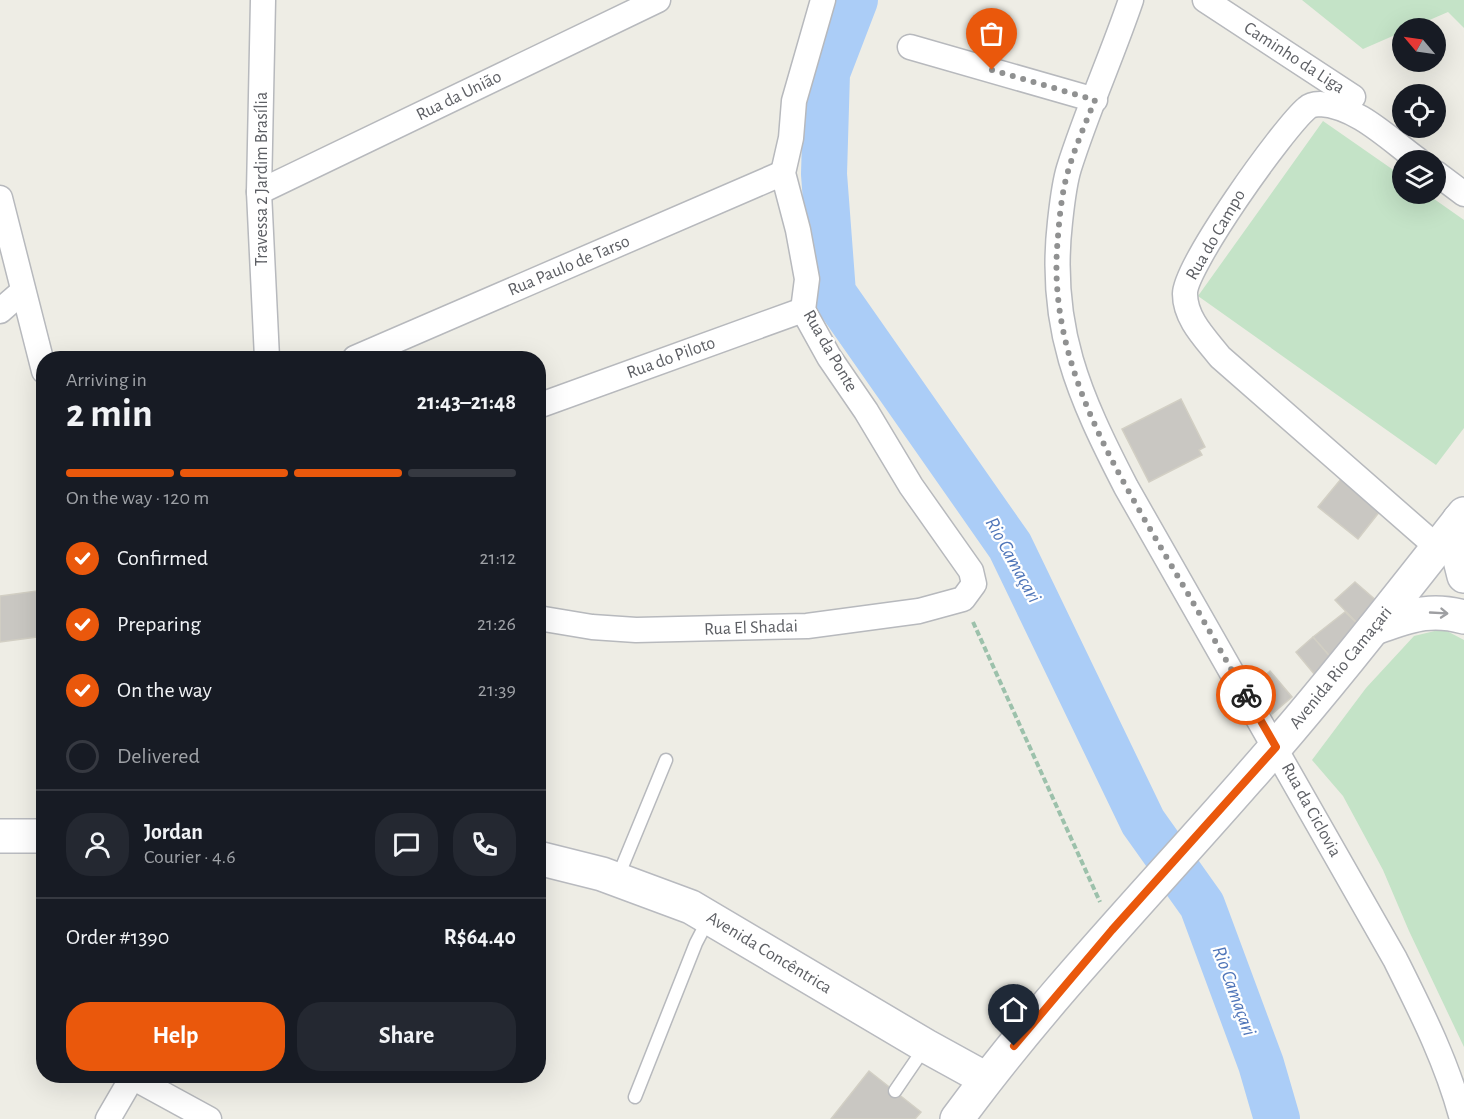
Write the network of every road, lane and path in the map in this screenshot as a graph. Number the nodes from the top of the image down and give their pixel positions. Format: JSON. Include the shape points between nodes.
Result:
{"nodes":[{"id":1,"x":263,"y":0,"type":"edge"},
{"id":2,"x":658,"y":0,"type":"edge"},
{"id":3,"x":823,"y":0,"type":"edge"},
{"id":4,"x":1131,"y":0,"type":"edge"},
{"id":5,"x":1205,"y":0,"type":"edge"},
{"id":6,"x":910,"y":46,"type":"dead end"},
{"id":7,"x":1353,"y":97,"type":"dead end"},
{"id":8,"x":1095,"y":100,"type":"junction"},
{"id":9,"x":1404,"y":150,"type":"edge"},
{"id":10,"x":783,"y":173,"type":"junction"},
{"id":11,"x":1446,"y":180,"type":"edge"},
{"id":12,"x":259,"y":192,"type":"junction"},
{"id":13,"x":1464,"y":194,"type":"edge"},
{"id":14,"x":0,"y":198,"type":"edge"},
{"id":15,"x":23,"y":291,"type":"junction"},
{"id":16,"x":803,"y":310,"type":"junction"},
{"id":17,"x":0,"y":311,"type":"edge"},
{"id":18,"x":39,"y":351,"type":"edge"},
{"id":19,"x":267,"y":351,"type":"edge"},
{"id":20,"x":371,"y":351,"type":"edge"},
{"id":21,"x":546,"y":403,"type":"edge"},
{"id":22,"x":1461,"y":517,"type":"edge"},
{"id":23,"x":1437,"y":548,"type":"junction"},
{"id":24,"x":1464,"y":576,"type":"edge"},
{"id":25,"x":963,"y":599,"type":"junction"},
{"id":26,"x":1464,"y":617,"type":"edge"},
{"id":27,"x":546,"y":619,"type":"edge"},
{"id":28,"x":1374,"y":628,"type":"junction"},
{"id":29,"x":1276,"y":747,"type":"junction"},
{"id":30,"x":666,"y":760,"type":"dead end"},
{"id":31,"x":0,"y":836,"type":"edge"},
{"id":32,"x":36,"y":836,"type":"edge"},
{"id":33,"x":546,"y":860,"type":"edge"},
{"id":34,"x":616,"y":880,"type":"junction"},
{"id":35,"x":709,"y":918,"type":"junction"},
{"id":36,"x":1115,"y":926,"type":"junction"},
{"id":37,"x":926,"y":1046,"type":"junction"},
{"id":38,"x":986,"y":1079,"type":"junction"},
{"id":39,"x":129,"y":1083,"type":"edge"},
{"id":40,"x":145,"y":1083,"type":"edge"},
{"id":41,"x":895,"y":1091,"type":"dead end"},
{"id":42,"x":635,"y":1097,"type":"dead end"},
{"id":43,"x":1462,"y":1117,"type":"edge"},
{"id":44,"x":108,"y":1119,"type":"edge"},
{"id":45,"x":209,"y":1119,"type":"edge"},
{"id":46,"x":957,"y":1119,"type":"edge"}],
"edges":[{"from":1,"to":12,"type":"street","name":"Travessa 2 Jardim Brasília"},
{"from":2,"to":12,"type":"street","name":"Rua da União"},
{"from":3,"to":10,"type":"street","name":"Rua da Ponte","via":[[794,101]]},
{"from":4,"to":8,"type":"street","name":"Rua da Ciclovia"},
{"from":5,"to":7,"type":"street","name":"Caminho da Liga"},
{"from":6,"to":8,"type":"street"},
{"from":8,"to":29,"type":"street","name":"Rua da Ciclovia","via":[[1069,170],[1061,211],[1057,250],[1063,332],[1095,427]]},
{"from":9,"to":23,"type":"street","name":"Rua do Campo","via":[[1349,112],[1320,104],[1309,106],[1250,178],[1192,270],[1184,293],[1201,334],[1220,357]]},
{"from":10,"to":16,"type":"street","name":"Rua da Ponte","via":[[807,279]]},
{"from":10,"to":20,"type":"street","name":"Rua Paulo de Tarso"},
{"from":11,"to":13,"type":"street"},
{"from":12,"to":19,"type":"street","name":"Travessa 2 Jardim Brasília"},
{"from":14,"to":15,"type":"street"},
{"from":15,"to":17,"type":"street"},
{"from":15,"to":18,"type":"street"},
{"from":16,"to":21,"type":"street","name":"Rua do Piloto"},
{"from":16,"to":25,"type":"street","name":"Rua da Ponte","via":[[911,486],[971,571],[974,584]]},
{"from":22,"to":23,"type":"street","name":"Avenida Rio Camaçari"},
{"from":22,"to":24,"type":"street","via":[[1457,548]]},
{"from":23,"to":28,"type":"street","name":"Avenida Rio Camaçari"},
{"from":25,"to":27,"type":"street","name":"Rua El Shadai","via":[[902,614],[807,626],[636,630]]},
{"from":25,"to":36,"type":"path"},
{"from":28,"to":26,"type":"street","one_way":true,"via":[[1430,612]]},
{"from":28,"to":29,"type":"street","name":"Avenida Rio Camaçari"},
{"from":29,"to":36,"type":"street","name":"Avenida Rio Camaçari"},
{"from":29,"to":43,"type":"street","name":"Rua da Ciclovia","via":[[1395,958],[1425,1019]]},
{"from":30,"to":34,"type":"lane"},
{"from":31,"to":32,"type":"street"},
{"from":33,"to":34,"type":"street","name":"Avenida Concêntrica"},
{"from":34,"to":35,"type":"street","name":"Avenida Concêntrica","via":[[691,907]]},
{"from":35,"to":37,"type":"street","name":"Avenida Concêntrica"},
{"from":35,"to":42,"type":"lane"},
{"from":36,"to":38,"type":"street","name":"Avenida Rio Camaçari"},
{"from":37,"to":38,"type":"street","name":"Avenida Concêntrica"},
{"from":37,"to":41,"type":"lane"},
{"from":38,"to":46,"type":"street","name":"Avenida Rio Camaçari"},
{"from":39,"to":44,"type":"street"},
{"from":40,"to":45,"type":"street"}]}
